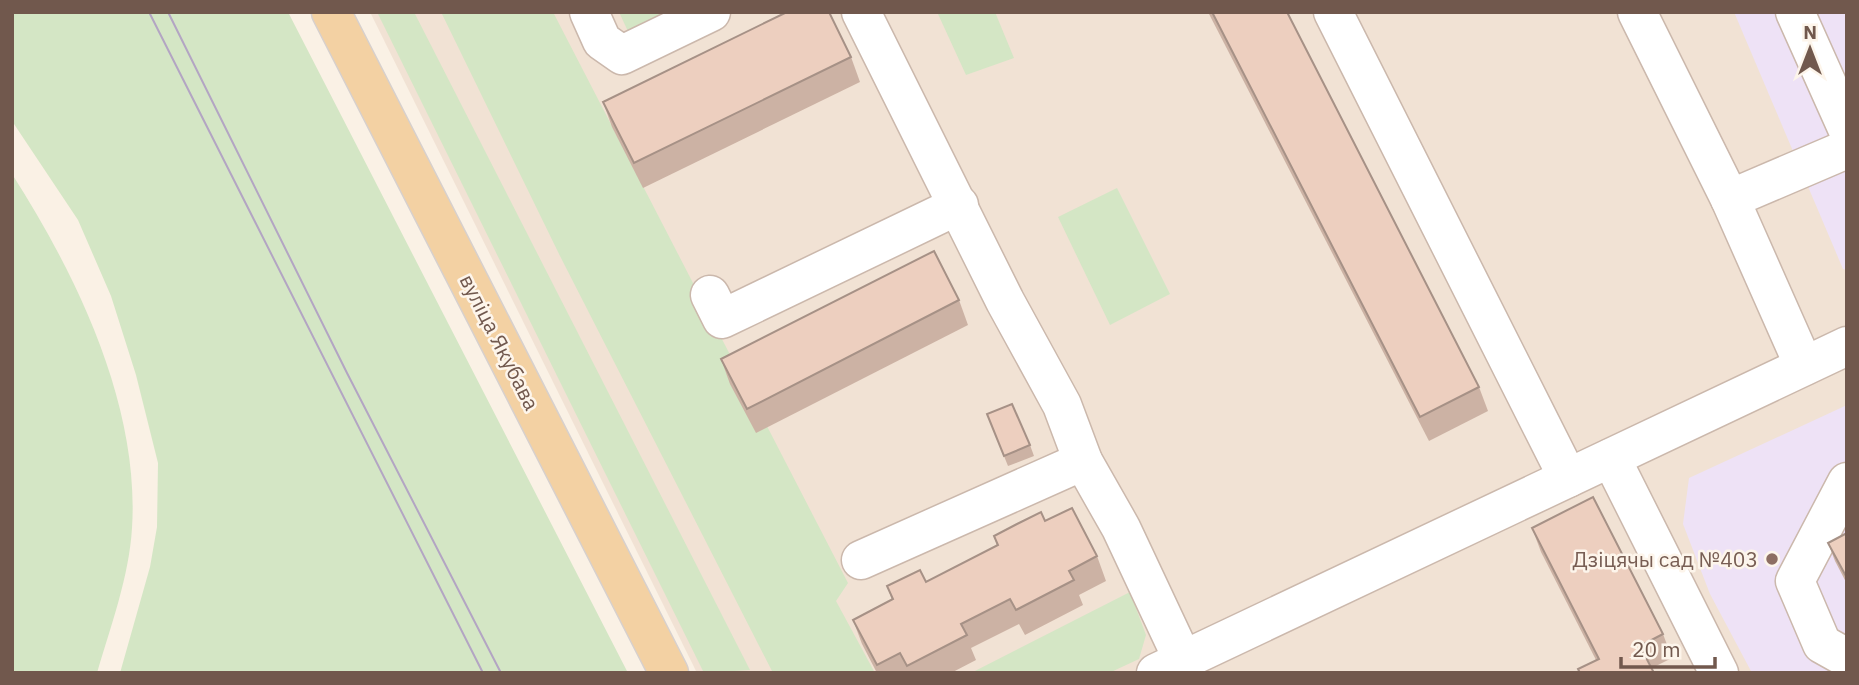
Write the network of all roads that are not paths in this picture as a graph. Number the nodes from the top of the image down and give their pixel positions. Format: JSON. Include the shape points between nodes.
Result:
{"nodes":[{"id":1,"x":331,"y":12,"type":"edge"},
{"id":2,"x":589,"y":12,"type":"edge"},
{"id":3,"x":711,"y":12,"type":"edge"},
{"id":4,"x":861,"y":12,"type":"edge"},
{"id":5,"x":1332,"y":12,"type":"edge"},
{"id":6,"x":1637,"y":12,"type":"edge"},
{"id":7,"x":1795,"y":12,"type":"edge"},
{"id":8,"x":1838,"y":85,"type":"edge"},
{"id":9,"x":1847,"y":128,"type":"edge"},
{"id":10,"x":1847,"y":149,"type":"edge"},
{"id":11,"x":1730,"y":199,"type":"junction"},
{"id":12,"x":959,"y":205,"type":"junction"},
{"id":13,"x":710,"y":295,"type":"dead end"},
{"id":14,"x":1847,"y":346,"type":"edge"},
{"id":15,"x":1804,"y":366,"type":"junction"},
{"id":16,"x":1611,"y":458,"type":"junction"},
{"id":17,"x":1083,"y":461,"type":"junction"},
{"id":18,"x":1568,"y":478,"type":"junction"},
{"id":19,"x":1847,"y":482,"type":"edge"},
{"id":20,"x":861,"y":560,"type":"dead end"},
{"id":21,"x":1847,"y":658,"type":"edge"},
{"id":22,"x":1170,"y":666,"type":"edge"},
{"id":23,"x":668,"y":673,"type":"edge"},
{"id":24,"x":1719,"y":673,"type":"edge"}],
"edges":[{"from":1,"to":23,"type":"main road","name":"вуліца Якубава"},
{"from":2,"to":3,"type":"lane","via":[[602,41],[622,55]]},
{"from":4,"to":12,"type":"lane"},
{"from":5,"to":18,"type":"lane"},
{"from":6,"to":11,"type":"lane"},
{"from":7,"to":8,"type":"lane"},
{"from":8,"to":9,"type":"lane"},
{"from":10,"to":11,"type":"lane"},
{"from":11,"to":15,"type":"lane"},
{"from":12,"to":13,"type":"lane","via":[[722,319]]},
{"from":12,"to":17,"type":"lane","via":[[1062,404]]},
{"from":14,"to":15,"type":"lane"},
{"from":15,"to":16,"type":"lane"},
{"from":16,"to":18,"type":"lane"},
{"from":16,"to":24,"type":"lane"},
{"from":17,"to":20,"type":"lane"},
{"from":17,"to":22,"type":"lane","via":[[1121,528]]},
{"from":18,"to":22,"type":"lane"},
{"from":19,"to":21,"type":"lane","via":[[1795,581],[1822,644]]}]}
